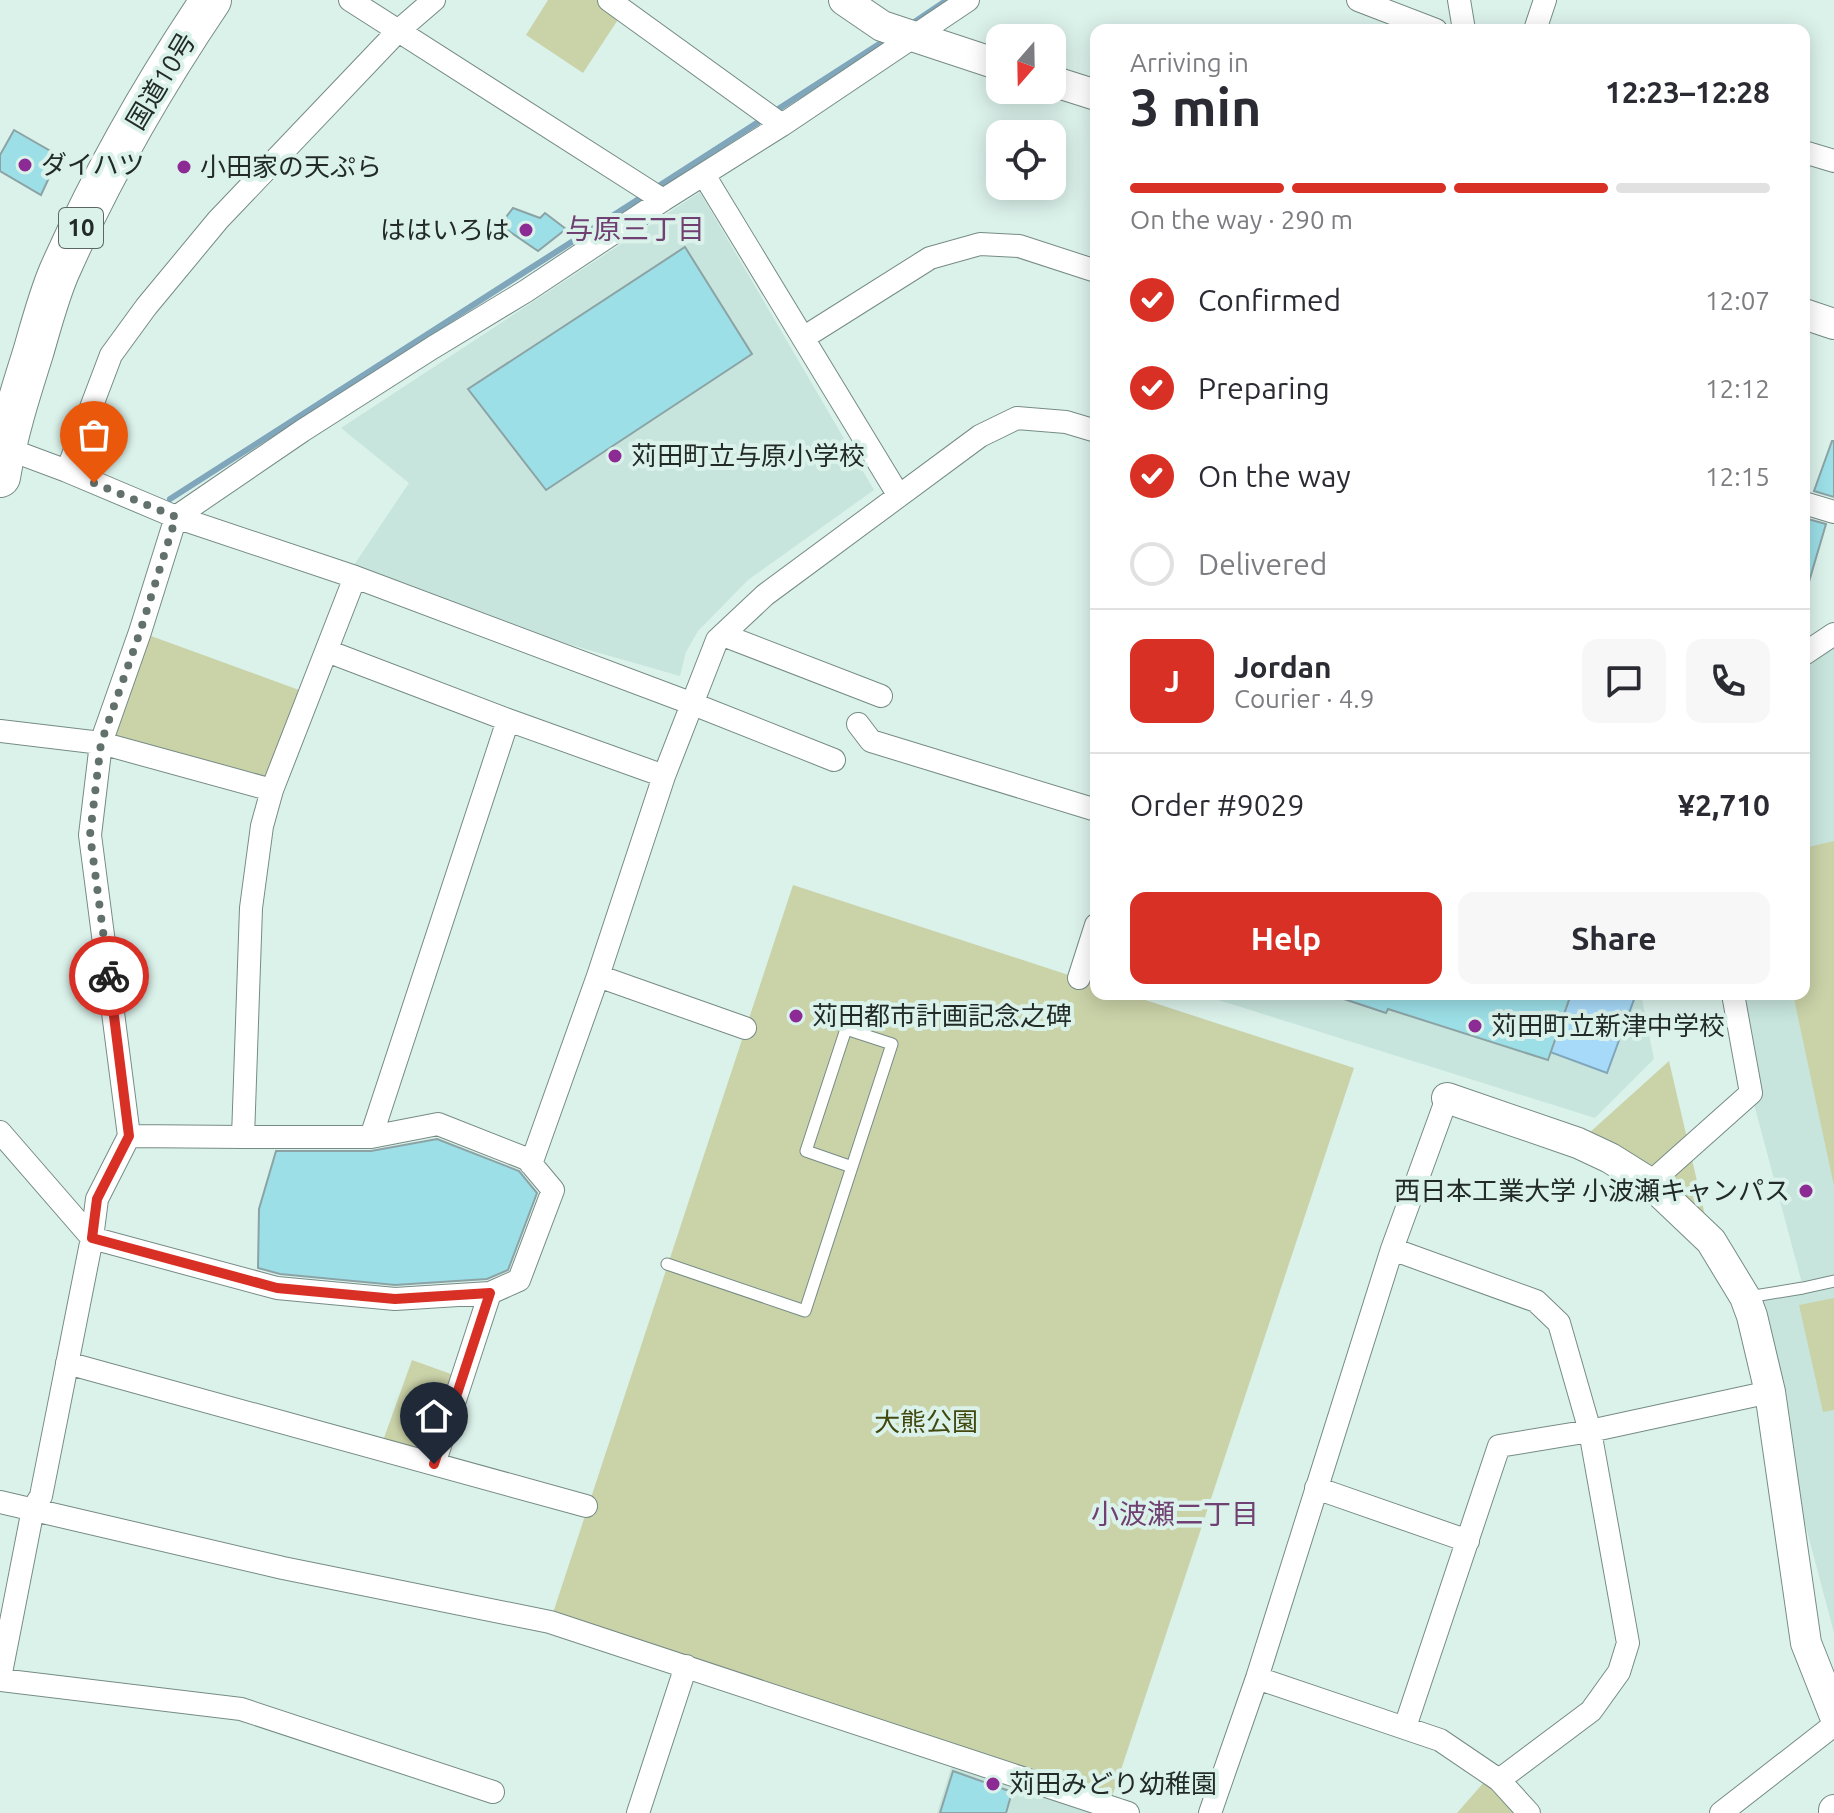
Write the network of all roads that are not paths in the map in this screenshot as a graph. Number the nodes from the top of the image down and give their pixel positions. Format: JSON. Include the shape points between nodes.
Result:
{"nodes":[{"id":1,"x":350,"y":0,"type":"edge"},
{"id":2,"x":434,"y":0,"type":"edge"},
{"id":3,"x":609,"y":0,"type":"edge"},
{"id":4,"x":844,"y":0,"type":"edge"},
{"id":5,"x":968,"y":0,"type":"edge"},
{"id":6,"x":1358,"y":0,"type":"edge"},
{"id":7,"x":1459,"y":0,"type":"edge"},
{"id":8,"x":1545,"y":0,"type":"edge"},
{"id":9,"x":203,"y":1,"type":"edge"},
{"id":10,"x":1420,"y":24,"type":"edge"},
{"id":11,"x":1463,"y":24,"type":"edge"},
{"id":12,"x":1537,"y":24,"type":"edge"},
{"id":13,"x":398,"y":31,"type":"junction"},
{"id":14,"x":913,"y":38,"type":"junction"},
{"id":15,"x":986,"y":61,"type":"edge"},
{"id":16,"x":1066,"y":85,"type":"edge"},
{"id":17,"x":1090,"y":93,"type":"edge"},
{"id":18,"x":782,"y":125,"type":"junction"},
{"id":19,"x":1810,"y":154,"type":"edge"},
{"id":20,"x":1834,"y":161,"type":"edge"},
{"id":21,"x":704,"y":175,"type":"junction"},
{"id":22,"x":663,"y":200,"type":"junction"},
{"id":23,"x":1090,"y":269,"type":"edge"},
{"id":24,"x":1810,"y":316,"type":"edge"},
{"id":25,"x":1834,"y":324,"type":"edge"},
{"id":26,"x":803,"y":338,"type":"junction"},
{"id":27,"x":0,"y":390,"type":"edge"},
{"id":28,"x":1090,"y":429,"type":"edge"},
{"id":29,"x":2,"y":457,"type":"edge"},
{"id":30,"x":67,"y":471,"type":"junction"},
{"id":31,"x":899,"y":496,"type":"junction"},
{"id":32,"x":1810,"y":505,"type":"edge"},
{"id":33,"x":1834,"y":512,"type":"edge"},
{"id":34,"x":176,"y":517,"type":"junction"},
{"id":35,"x":355,"y":577,"type":"junction"},
{"id":36,"x":1834,"y":634,"type":"edge"},
{"id":37,"x":723,"y":635,"type":"junction"},
{"id":38,"x":1810,"y":650,"type":"edge"},
{"id":39,"x":327,"y":651,"type":"junction"},
{"id":40,"x":881,"y":696,"type":"dead end"},
{"id":41,"x":693,"y":704,"type":"junction"},
{"id":42,"x":508,"y":720,"type":"junction"},
{"id":43,"x":858,"y":724,"type":"dead end"},
{"id":44,"x":0,"y":731,"type":"edge"},
{"id":45,"x":101,"y":743,"type":"junction"},
{"id":46,"x":834,"y":760,"type":"dead end"},
{"id":47,"x":664,"y":776,"type":"junction"},
{"id":48,"x":272,"y":790,"type":"junction"},
{"id":49,"x":1090,"y":808,"type":"edge"},
{"id":50,"x":1090,"y":944,"type":"edge"},
{"id":51,"x":598,"y":976,"type":"junction"},
{"id":52,"x":1079,"y":978,"type":"dead end"},
{"id":53,"x":1734,"y":1000,"type":"edge"},
{"id":54,"x":745,"y":1028,"type":"dead end"},
{"id":55,"x":1447,"y":1098,"type":"joint"},
{"id":56,"x":0,"y":1132,"type":"edge"},
{"id":57,"x":129,"y":1136,"type":"junction"},
{"id":58,"x":243,"y":1137,"type":"junction"},
{"id":59,"x":371,"y":1137,"type":"junction"},
{"id":60,"x":531,"y":1164,"type":"junction"},
{"id":61,"x":852,"y":1167,"type":"junction"},
{"id":62,"x":1650,"y":1183,"type":"junction"},
{"id":63,"x":92,"y":1238,"type":"junction"},
{"id":64,"x":1392,"y":1249,"type":"junction"},
{"id":65,"x":667,"y":1264,"type":"dead end"},
{"id":66,"x":1834,"y":1281,"type":"edge"},
{"id":67,"x":490,"y":1293,"type":"junction"},
{"id":68,"x":1745,"y":1297,"type":"junction"},
{"id":69,"x":67,"y":1363,"type":"junction"},
{"id":70,"x":1770,"y":1392,"type":"junction"},
{"id":71,"x":1590,"y":1431,"type":"junction"},
{"id":72,"x":434,"y":1464,"type":"junction"},
{"id":73,"x":1316,"y":1488,"type":"junction"},
{"id":74,"x":0,"y":1502,"type":"edge"},
{"id":75,"x":586,"y":1506,"type":"dead end"},
{"id":76,"x":33,"y":1509,"type":"junction"},
{"id":77,"x":1468,"y":1541,"type":"junction"},
{"id":78,"x":686,"y":1666,"type":"junction"},
{"id":79,"x":1257,"y":1678,"type":"junction"},
{"id":80,"x":0,"y":1679,"type":"edge"},
{"id":81,"x":1834,"y":1714,"type":"edge"},
{"id":82,"x":1834,"y":1725,"type":"edge"},
{"id":83,"x":1405,"y":1727,"type":"junction"},
{"id":84,"x":1499,"y":1780,"type":"junction"},
{"id":85,"x":493,"y":1792,"type":"dead end"},
{"id":86,"x":638,"y":1813,"type":"edge"},
{"id":87,"x":1128,"y":1813,"type":"edge"},
{"id":88,"x":1210,"y":1813,"type":"edge"},
{"id":89,"x":1529,"y":1813,"type":"edge"},
{"id":90,"x":1721,"y":1813,"type":"edge"}],
"edges":[{"from":1,"to":13,"type":"street"},
{"from":2,"to":13,"type":"street"},
{"from":3,"to":18,"type":"street"},
{"from":4,"to":14,"type":"street","via":[[882,26]]},
{"from":5,"to":14,"type":"street"},
{"from":6,"to":10,"type":"street"},
{"from":7,"to":11,"type":"street"},
{"from":8,"to":12,"type":"street"},
{"from":9,"to":27,"type":"highway","name":"国道10号","number":"10","via":[[101,136],[18,332]]},
{"from":9,"to":29,"type":"highway","name":"国道10号","number":"10","via":[[106,175],[58,274]]},
{"from":13,"to":22,"type":"street"},
{"from":13,"to":30,"type":"street","via":[[218,220],[146,307],[111,355]]},
{"from":14,"to":15,"type":"street"},
{"from":14,"to":18,"type":"street"},
{"from":16,"to":17,"type":"street"},
{"from":18,"to":21,"type":"street"},
{"from":19,"to":20,"type":"street"},
{"from":21,"to":22,"type":"street"},
{"from":21,"to":26,"type":"street"},
{"from":22,"to":34,"type":"street"},
{"from":23,"to":26,"type":"street","via":[[1019,246],[980,244],[930,258]]},
{"from":24,"to":25,"type":"street"},
{"from":26,"to":31,"type":"street"},
{"from":28,"to":31,"type":"street","via":[[1017,418],[980,436]]},
{"from":29,"to":30,"type":"street"},
{"from":30,"to":34,"type":"street"},
{"from":31,"to":37,"type":"street","via":[[765,595]]},
{"from":32,"to":33,"type":"street"},
{"from":34,"to":35,"type":"street"},
{"from":34,"to":45,"type":"street"},
{"from":35,"to":39,"type":"street"},
{"from":35,"to":41,"type":"street"},
{"from":36,"to":38,"type":"street"},
{"from":37,"to":40,"type":"street"},
{"from":37,"to":41,"type":"street"},
{"from":39,"to":42,"type":"street"},
{"from":39,"to":48,"type":"street"},
{"from":41,"to":46,"type":"street"},
{"from":41,"to":47,"type":"street"},
{"from":42,"to":47,"type":"street"},
{"from":42,"to":59,"type":"street"},
{"from":43,"to":49,"type":"street","via":[[871,741]]},
{"from":44,"to":45,"type":"street"},
{"from":45,"to":48,"type":"street"},
{"from":45,"to":57,"type":"street","via":[[90,835]]},
{"from":47,"to":51,"type":"street"},
{"from":48,"to":58,"type":"street","via":[[251,908]]},
{"from":50,"to":52,"type":"street"},
{"from":51,"to":54,"type":"street"},
{"from":51,"to":60,"type":"street"},
{"from":53,"to":62,"type":"street","via":[[1751,1093]]},
{"from":55,"to":62,"type":"street","via":[[1578,1143]]},
{"from":55,"to":64,"type":"street"},
{"from":56,"to":63,"type":"street"},
{"from":57,"to":58,"type":"street"},
{"from":57,"to":63,"type":"street","via":[[97,1199]]},
{"from":58,"to":59,"type":"street"},
{"from":59,"to":60,"type":"street","via":[[438,1124]]},
{"from":60,"to":67,"type":"street","via":[[553,1190],[519,1280]]},
{"from":61,"to":61,"type":"lane","via":[[892,1044],[846,1029],[806,1151]]},
{"from":61,"to":65,"type":"lane","via":[[805,1311]]},
{"from":62,"to":68,"type":"street","via":[[1711,1241]]},
{"from":63,"to":67,"type":"street","via":[[277,1288],[395,1299]]},
{"from":63,"to":69,"type":"street"},
{"from":64,"to":71,"type":"street","via":[[1536,1301],[1559,1323]]},
{"from":64,"to":73,"type":"street"},
{"from":66,"to":68,"type":"lane"},
{"from":67,"to":72,"type":"street"},
{"from":68,"to":70,"type":"street"},
{"from":69,"to":72,"type":"street"},
{"from":69,"to":76,"type":"street","via":[[41,1496]]},
{"from":70,"to":71,"type":"street"},
{"from":70,"to":81,"type":"street","via":[[1806,1643]]},
{"from":71,"to":77,"type":"street","via":[[1499,1446]]},
{"from":71,"to":84,"type":"street","via":[[1628,1643],[1619,1672],[1591,1711]]},
{"from":72,"to":75,"type":"street"},
{"from":73,"to":77,"type":"street"},
{"from":73,"to":79,"type":"street"},
{"from":74,"to":76,"type":"street"},
{"from":76,"to":78,"type":"street","via":[[283,1568],[550,1622]]},
{"from":76,"to":80,"type":"street"},
{"from":77,"to":83,"type":"street"},
{"from":78,"to":86,"type":"street"},
{"from":78,"to":87,"type":"street"},
{"from":79,"to":83,"type":"street"},
{"from":79,"to":88,"type":"street"},
{"from":80,"to":85,"type":"street","via":[[241,1709]]},
{"from":82,"to":90,"type":"street"},
{"from":83,"to":84,"type":"street","via":[[1440,1740]]},
{"from":84,"to":89,"type":"street"}]}
